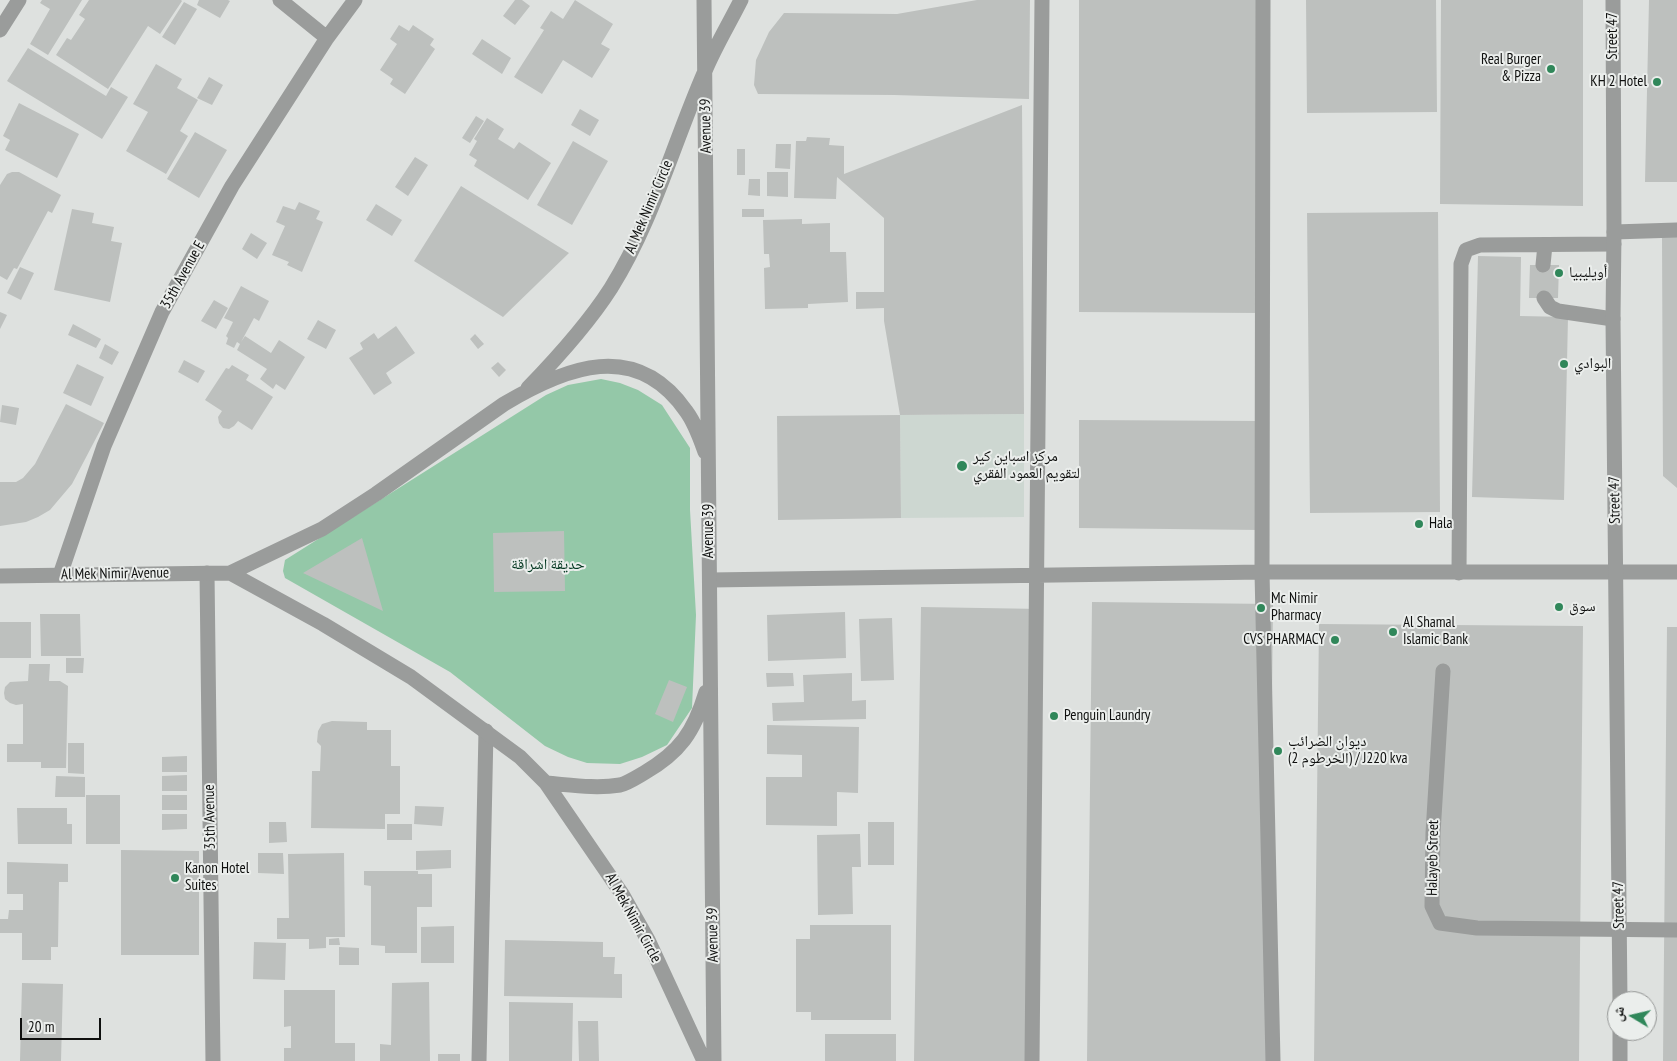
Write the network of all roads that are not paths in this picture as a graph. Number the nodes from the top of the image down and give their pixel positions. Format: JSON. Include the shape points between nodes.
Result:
{"nodes":[{"id":1,"x":18,"y":0,"type":"edge"},
{"id":2,"x":280,"y":0,"type":"edge"},
{"id":3,"x":355,"y":0,"type":"edge"},
{"id":4,"x":704,"y":0,"type":"edge"},
{"id":5,"x":741,"y":0,"type":"edge"},
{"id":6,"x":1042,"y":0,"type":"edge"},
{"id":7,"x":1263,"y":0,"type":"edge"},
{"id":8,"x":1613,"y":0,"type":"edge"},
{"id":9,"x":0,"y":30,"type":"edge"},
{"id":10,"x":327,"y":38,"type":"junction"},
{"id":11,"x":705,"y":70,"type":"junction"},
{"id":12,"x":1677,"y":230,"type":"edge"},
{"id":13,"x":1614,"y":238,"type":"junction"},
{"id":14,"x":1545,"y":244,"type":"junction"},
{"id":15,"x":1543,"y":265,"type":"dead end"},
{"id":16,"x":1544,"y":298,"type":"dead end"},
{"id":17,"x":1613,"y":319,"type":"junction"},
{"id":18,"x":524,"y":392,"type":"junction"},
{"id":19,"x":708,"y":461,"type":"junction"},
{"id":20,"x":207,"y":572,"type":"junction"},
{"id":21,"x":1262,"y":572,"type":"junction"},
{"id":22,"x":1616,"y":572,"type":"junction"},
{"id":23,"x":1677,"y":572,"type":"edge"},
{"id":24,"x":230,"y":573,"type":"junction"},
{"id":25,"x":1460,"y":573,"type":"junction"},
{"id":26,"x":1037,"y":574,"type":"junction"},
{"id":27,"x":60,"y":575,"type":"junction"},
{"id":28,"x":0,"y":576,"type":"edge"},
{"id":29,"x":710,"y":580,"type":"junction"},
{"id":30,"x":1443,"y":671,"type":"dead end"},
{"id":31,"x":710,"y":676,"type":"junction"},
{"id":32,"x":486,"y":731,"type":"junction"},
{"id":33,"x":546,"y":783,"type":"junction"},
{"id":34,"x":1620,"y":930,"type":"junction"},
{"id":35,"x":1677,"y":930,"type":"edge"},
{"id":36,"x":1620,"y":991,"type":"edge"},
{"id":37,"x":1620,"y":1041,"type":"edge"},
{"id":38,"x":213,"y":1061,"type":"edge"},
{"id":39,"x":479,"y":1061,"type":"edge"},
{"id":40,"x":704,"y":1061,"type":"edge"},
{"id":41,"x":714,"y":1061,"type":"edge"},
{"id":42,"x":1032,"y":1061,"type":"edge"},
{"id":43,"x":1273,"y":1061,"type":"edge"},
{"id":44,"x":1620,"y":1061,"type":"edge"}],
"edges":[{"from":1,"to":9,"type":"street"},
{"from":2,"to":10,"type":"street"},
{"from":3,"to":10,"type":"street","name":"35th Avenue E"},
{"from":4,"to":11,"type":"street","name":"Avenue 39"},
{"from":5,"to":11,"type":"street","name":"Al Mek Nimir Circle"},
{"from":6,"to":26,"type":"street"},
{"from":7,"to":21,"type":"street"},
{"from":8,"to":13,"type":"street","name":"Street 47"},
{"from":10,"to":27,"type":"street","name":"35th Avenue E","via":[[232,186],[162,312],[104,446]]},
{"from":11,"to":18,"type":"street","name":"Al Mek Nimir Circle","via":[[641,233],[611,289],[579,332]]},
{"from":11,"to":19,"type":"street","name":"Avenue 39"},
{"from":12,"to":13,"type":"street"},
{"from":13,"to":14,"type":"street"},
{"from":13,"to":17,"type":"street","name":"Street 47"},
{"from":14,"to":15,"type":"street"},
{"from":14,"to":25,"type":"street","via":[[1480,245],[1466,250],[1461,264]]},
{"from":16,"to":17,"type":"street","via":[[1550,307],[1558,311]]},
{"from":17,"to":22,"type":"street","name":"Street 47"},
{"from":18,"to":19,"type":"street","via":[[590,368],[616,366],[638,370],[672,393],[687,412]]},
{"from":18,"to":24,"type":"street","via":[[322,529]]},
{"from":19,"to":29,"type":"street","name":"Avenue 39"},
{"from":20,"to":24,"type":"street","name":"Al Mek Nimir Avenue"},
{"from":20,"to":27,"type":"street","name":"Al Mek Nimir Avenue"},
{"from":20,"to":38,"type":"street","name":"35th Avenue"},
{"from":21,"to":25,"type":"street"},
{"from":21,"to":26,"type":"street"},
{"from":21,"to":43,"type":"street"},
{"from":22,"to":23,"type":"street"},
{"from":22,"to":25,"type":"street"},
{"from":22,"to":34,"type":"street","name":"Street 47"},
{"from":24,"to":32,"type":"street","name":"Al Mek Nimir Circle","via":[[411,677]]},
{"from":26,"to":29,"type":"street"},
{"from":26,"to":42,"type":"street"},
{"from":27,"to":28,"type":"street","name":"Al Mek Nimir Avenue"},
{"from":29,"to":31,"type":"street","name":"Avenue 39"},
{"from":30,"to":34,"type":"street","name":"Halayeb Street","via":[[1432,906],[1440,923],[1477,928]]},
{"from":31,"to":33,"type":"street","via":[[700,711],[685,740],[657,766],[623,784]]},
{"from":31,"to":41,"type":"street","name":"Avenue 39"},
{"from":32,"to":33,"type":"street","name":"Al Mek Nimir Circle","via":[[520,757]]},
{"from":32,"to":39,"type":"street"},
{"from":33,"to":40,"type":"street","name":"Al Mek Nimir Circle","via":[[622,894],[648,940]]},
{"from":34,"to":35,"type":"street"},
{"from":34,"to":36,"type":"street","name":"Street 47"},
{"from":37,"to":44,"type":"street"}]}
